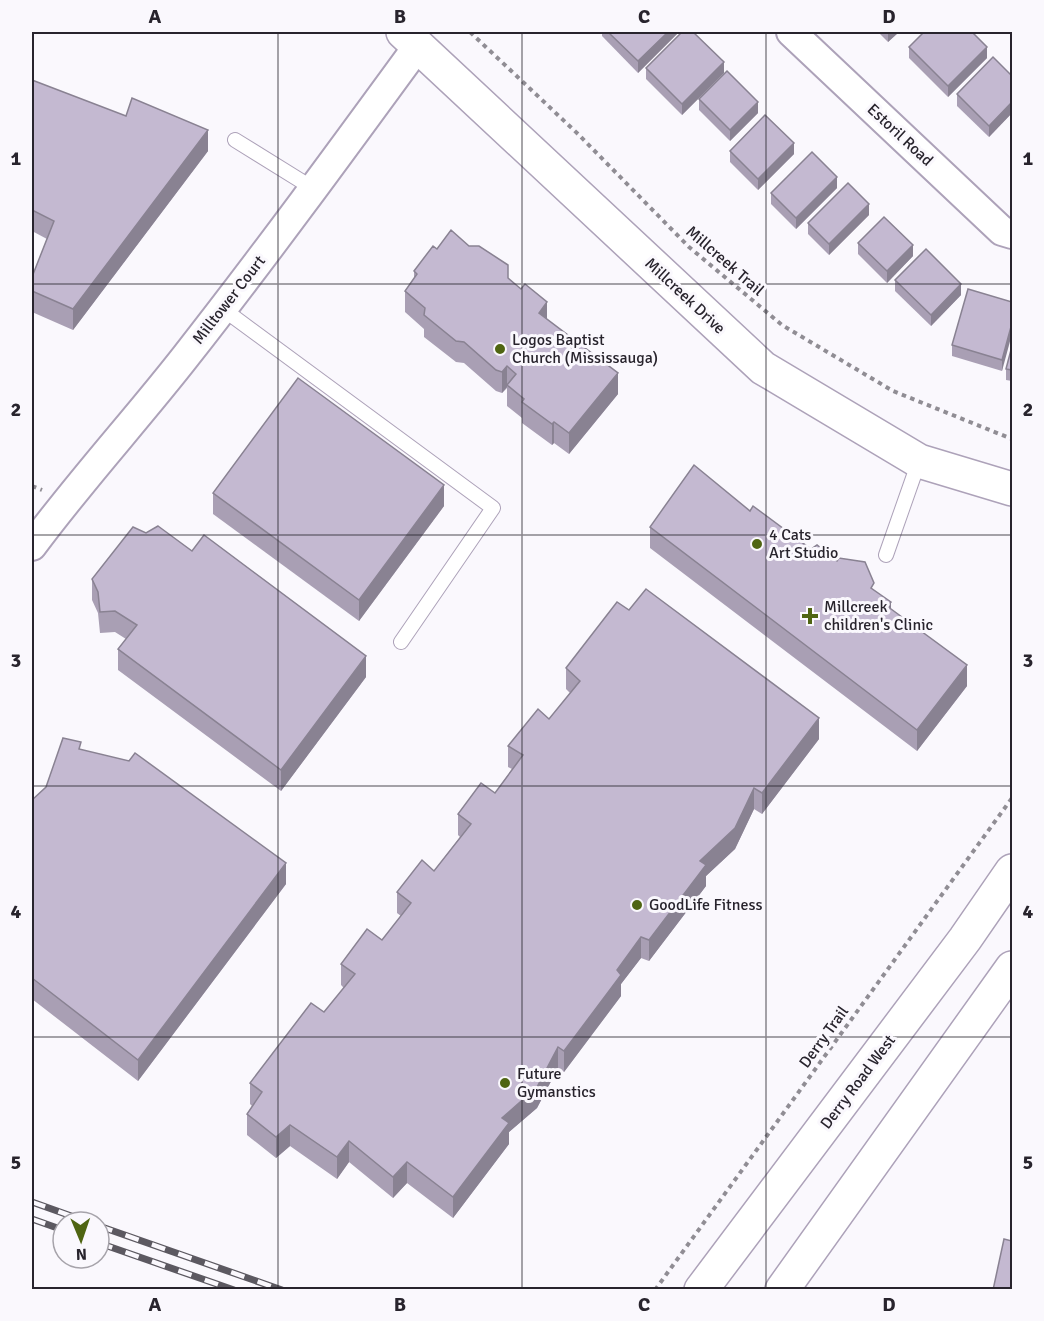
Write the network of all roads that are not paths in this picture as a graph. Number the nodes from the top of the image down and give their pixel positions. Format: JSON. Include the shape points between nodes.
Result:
{"nodes":[{"id":1,"x":791,"y":32,"type":"edge"},
{"id":2,"x":411,"y":39,"type":"edge"},
{"id":3,"x":235,"y":140,"type":"dead end"},
{"id":4,"x":314,"y":189,"type":"junction"},
{"id":5,"x":1012,"y":234,"type":"edge"},
{"id":6,"x":223,"y":309,"type":"junction"},
{"id":7,"x":919,"y":461,"type":"junction"},
{"id":8,"x":1012,"y":489,"type":"edge"},
{"id":9,"x":32,"y":546,"type":"edge"},
{"id":10,"x":886,"y":555,"type":"dead end"},
{"id":11,"x":401,"y":642,"type":"dead end"},
{"id":12,"x":1012,"y":871,"type":"edge"},
{"id":13,"x":1012,"y":968,"type":"edge"},
{"id":14,"x":701,"y":1290,"type":"edge"},
{"id":15,"x":782,"y":1290,"type":"edge"}],
"edges":[{"from":1,"to":5,"type":"street","name":"Estoril Road","via":[[1002,231]]},
{"from":2,"to":4,"type":"street","name":"Milltower Court"},
{"from":2,"to":7,"type":"main road","name":"Millcreek Drive","via":[[763,368]]},
{"from":3,"to":4,"type":"lane"},
{"from":4,"to":6,"type":"street","name":"Milltower Court"},
{"from":6,"to":9,"type":"street","name":"Milltower Court"},
{"from":6,"to":11,"type":"lane","via":[[493,508]]},
{"from":7,"to":8,"type":"main road","name":"Millcreek Drive"},
{"from":7,"to":10,"type":"lane"},
{"from":12,"to":14,"type":"main road","name":"Derry Road West"},
{"from":13,"to":15,"type":"main road"}]}
